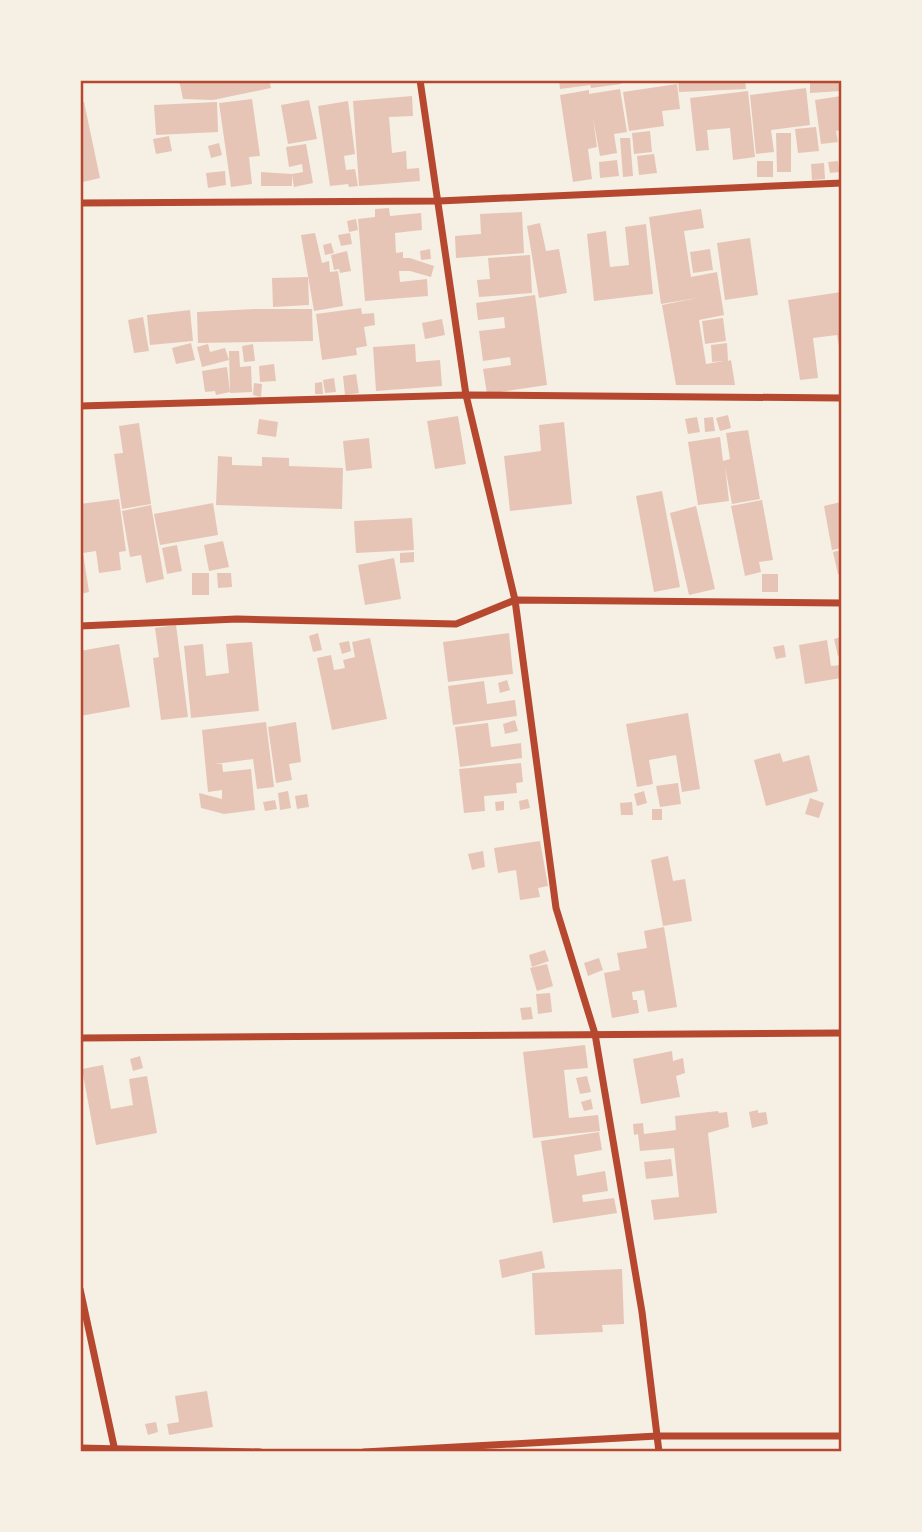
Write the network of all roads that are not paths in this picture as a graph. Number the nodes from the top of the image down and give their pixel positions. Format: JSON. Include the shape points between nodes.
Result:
{"nodes":[{"id":1,"x":420,"y":80,"type":"edge"},
{"id":2,"x":842,"y":183,"type":"edge"},
{"id":3,"x":439,"y":201,"type":"junction"},
{"id":4,"x":80,"y":203,"type":"edge"},
{"id":5,"x":466,"y":395,"type":"junction"},
{"id":6,"x":842,"y":398,"type":"edge"},
{"id":7,"x":80,"y":405,"type":"edge"},
{"id":8,"x":515,"y":600,"type":"junction"},
{"id":9,"x":842,"y":603,"type":"edge"},
{"id":10,"x":80,"y":626,"type":"edge"},
{"id":11,"x":842,"y":1033,"type":"edge"},
{"id":12,"x":595,"y":1034,"type":"junction"},
{"id":13,"x":80,"y":1038,"type":"edge"},
{"id":14,"x":80,"y":1289,"type":"edge"},
{"id":15,"x":657,"y":1436,"type":"junction"},
{"id":16,"x":842,"y":1436,"type":"edge"},
{"id":17,"x":80,"y":1448,"type":"edge"},
{"id":18,"x":114,"y":1450,"type":"edge"},
{"id":19,"x":260,"y":1451,"type":"edge"},
{"id":20,"x":364,"y":1451,"type":"edge"},
{"id":21,"x":659,"y":1451,"type":"edge"}],
"edges":[{"from":1,"to":3,"type":"street"},
{"from":2,"to":3,"type":"street"},
{"from":3,"to":4,"type":"street"},
{"from":3,"to":5,"type":"street"},
{"from":5,"to":6,"type":"street"},
{"from":5,"to":7,"type":"street"},
{"from":5,"to":8,"type":"street"},
{"from":8,"to":9,"type":"street"},
{"from":8,"to":10,"type":"street","via":[[456,624],[237,619]]},
{"from":8,"to":12,"type":"street","via":[[556,908]]},
{"from":11,"to":12,"type":"street"},
{"from":12,"to":13,"type":"street"},
{"from":12,"to":15,"type":"street","via":[[642,1312]]},
{"from":14,"to":18,"type":"street"},
{"from":15,"to":16,"type":"street"},
{"from":15,"to":20,"type":"street"},
{"from":15,"to":21,"type":"street"},
{"from":17,"to":18,"type":"street"},
{"from":18,"to":19,"type":"street"}]}
